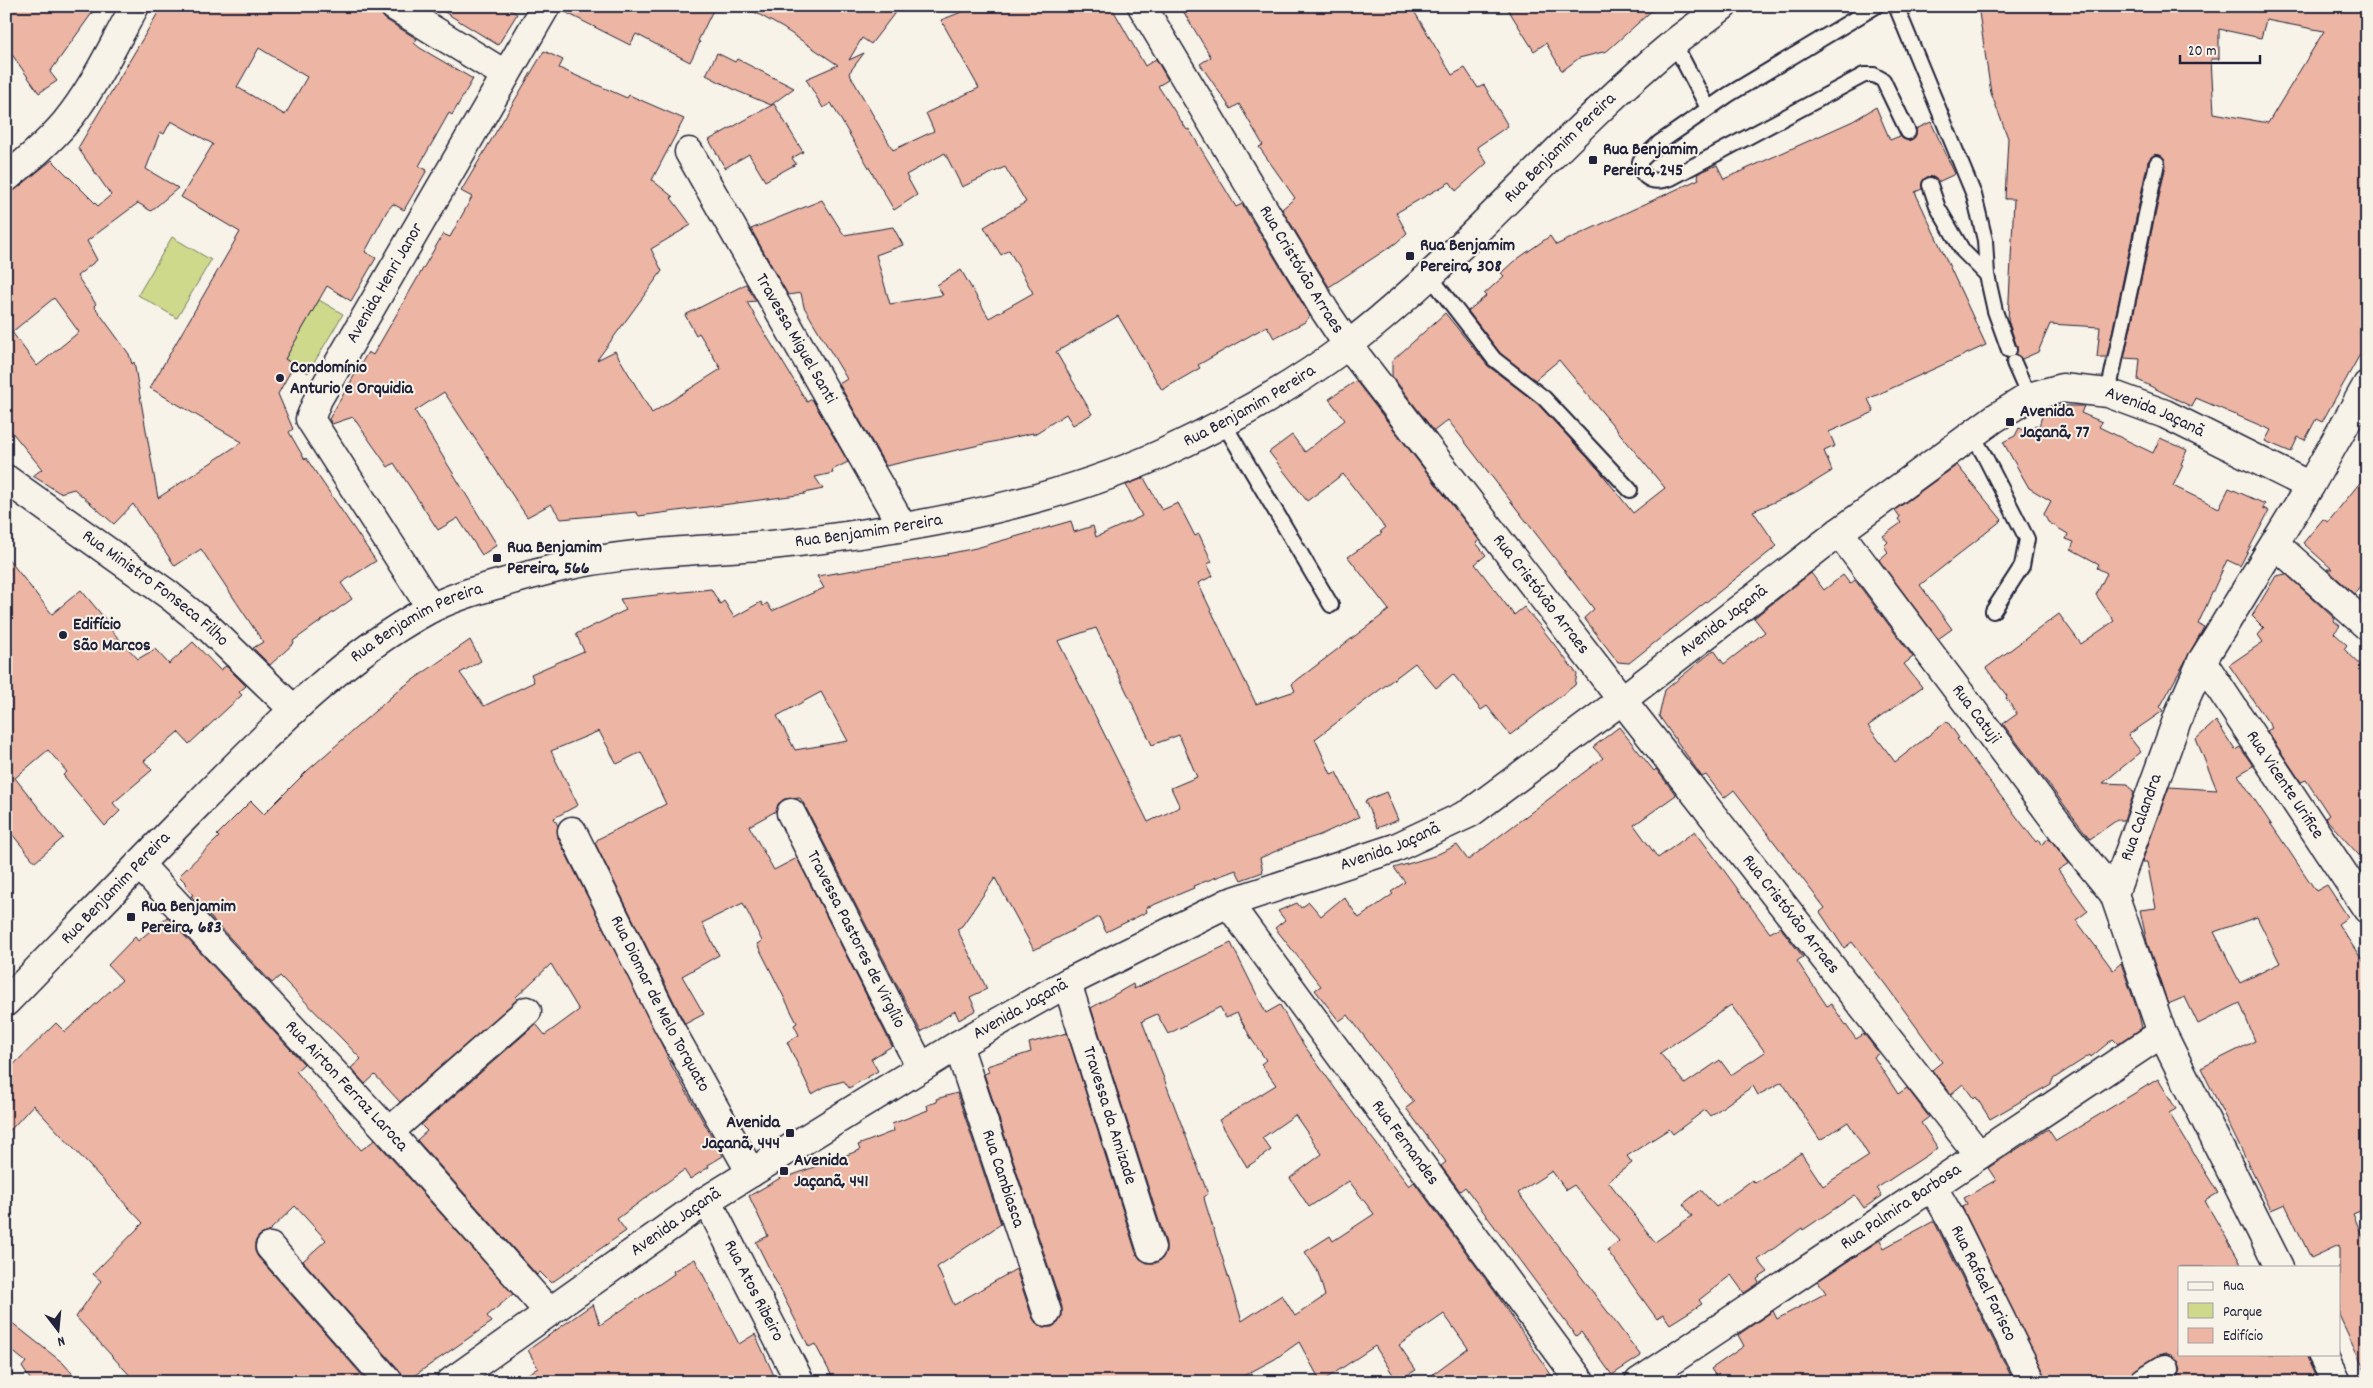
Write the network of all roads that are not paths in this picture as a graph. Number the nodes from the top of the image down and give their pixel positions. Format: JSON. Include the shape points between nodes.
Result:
{"nodes":[{"id":1,"x":135,"y":6,"type":"edge"},
{"id":2,"x":394,"y":6,"type":"edge"},
{"id":3,"x":546,"y":6,"type":"edge"},
{"id":4,"x":1142,"y":6,"type":"edge"},
{"id":5,"x":1723,"y":6,"type":"edge"},
{"id":6,"x":1876,"y":6,"type":"edge"},
{"id":7,"x":1896,"y":6,"type":"edge"},
{"id":8,"x":1674,"y":43,"type":"junction"},
{"id":9,"x":506,"y":75,"type":"junction"},
{"id":10,"x":1708,"y":108,"type":"junction"},
{"id":11,"x":1908,"y":132,"type":"dead end"},
{"id":12,"x":689,"y":152,"type":"dead end"},
{"id":13,"x":2157,"y":164,"type":"dead end"},
{"id":14,"x":6,"y":178,"type":"edge"},
{"id":15,"x":1930,"y":185,"type":"dead end"},
{"id":16,"x":1429,"y":275,"type":"junction"},
{"id":17,"x":1988,"y":276,"type":"junction"},
{"id":18,"x":1348,"y":345,"type":"junction"},
{"id":19,"x":2367,"y":385,"type":"edge"},
{"id":20,"x":2108,"y":393,"type":"junction"},
{"id":21,"x":2029,"y":397,"type":"junction"},
{"id":22,"x":1224,"y":424,"type":"junction"},
{"id":23,"x":1972,"y":435,"type":"junction"},
{"id":24,"x":6,"y":479,"type":"edge"},
{"id":25,"x":2310,"y":486,"type":"junction"},
{"id":26,"x":1630,"y":490,"type":"dead end"},
{"id":27,"x":902,"y":526,"type":"junction"},
{"id":28,"x":1839,"y":532,"type":"junction"},
{"id":29,"x":2275,"y":544,"type":"junction"},
{"id":30,"x":1331,"y":605,"type":"dead end"},
{"id":31,"x":431,"y":608,"type":"junction"},
{"id":32,"x":1993,"y":611,"type":"dead end"},
{"id":33,"x":2367,"y":626,"type":"edge"},
{"id":34,"x":2202,"y":661,"type":"junction"},
{"id":35,"x":1622,"y":700,"type":"junction"},
{"id":36,"x":294,"y":710,"type":"junction"},
{"id":37,"x":791,"y":813,"type":"dead end"},
{"id":38,"x":572,"y":831,"type":"dead end"},
{"id":39,"x":139,"y":864,"type":"junction"},
{"id":40,"x":2114,"y":894,"type":"junction"},
{"id":41,"x":1228,"y":904,"type":"junction"},
{"id":42,"x":2367,"y":909,"type":"edge"},
{"id":43,"x":1067,"y":983,"type":"junction"},
{"id":44,"x":6,"y":1002,"type":"edge"},
{"id":45,"x":527,"y":1011,"type":"dead end"},
{"id":46,"x":2162,"y":1033,"type":"junction"},
{"id":47,"x":958,"y":1045,"type":"junction"},
{"id":48,"x":920,"y":1068,"type":"junction"},
{"id":49,"x":389,"y":1132,"type":"junction"},
{"id":50,"x":1979,"y":1155,"type":"junction"},
{"id":51,"x":751,"y":1173,"type":"junction"},
{"id":52,"x":1932,"y":1186,"type":"junction"},
{"id":53,"x":707,"y":1200,"type":"junction"},
{"id":54,"x":270,"y":1247,"type":"dead end"},
{"id":55,"x":1151,"y":1248,"type":"dead end"},
{"id":56,"x":2278,"y":1266,"type":"edge"},
{"id":57,"x":549,"y":1312,"type":"junction"},
{"id":58,"x":1047,"y":1312,"type":"dead end"},
{"id":59,"x":2323,"y":1356,"type":"edge"},
{"id":60,"x":390,"y":1382,"type":"edge"},
{"id":61,"x":451,"y":1382,"type":"edge"},
{"id":62,"x":800,"y":1382,"type":"edge"},
{"id":63,"x":1581,"y":1382,"type":"edge"},
{"id":64,"x":1639,"y":1382,"type":"edge"},
{"id":65,"x":2032,"y":1382,"type":"edge"},
{"id":66,"x":2336,"y":1382,"type":"edge"}],
"edges":[{"from":1,"to":14,"type":"street","via":[[66,122]]},
{"from":2,"to":9,"type":"street"},
{"from":3,"to":9,"type":"street","name":"Avenida Henri Janor"},
{"from":4,"to":18,"type":"street","name":"Rua Cristóvão Arraes"},
{"from":5,"to":8,"type":"street","name":"Rua Benjamim Pereira"},
{"from":6,"to":10,"type":"lane"},
{"from":7,"to":17,"type":"lane","via":[[1974,195],[1985,240]]},
{"from":8,"to":10,"type":"lane"},
{"from":8,"to":16,"type":"street","name":"Rua Benjamim Pereira"},
{"from":9,"to":31,"type":"street","name":"Avenida Henri Janor","via":[[318,399],[310,419]]},
{"from":10,"to":11,"type":"lane","via":[[1640,160],[1640,168],[1648,179],[1662,181],[1864,75],[1874,75],[1883,80]]},
{"from":12,"to":27,"type":"street","name":"Travessa Miguel Santi"},
{"from":13,"to":20,"type":"lane"},
{"from":15,"to":17,"type":"lane","via":[[1938,208],[1962,250]]},
{"from":16,"to":18,"type":"street","name":"Rua Benjamim Pereira"},
{"from":16,"to":26,"type":"lane","via":[[1494,359],[1544,398]]},
{"from":17,"to":21,"type":"lane","via":[[1995,310]]},
{"from":18,"to":22,"type":"street","name":"Rua Benjamim Pereira"},
{"from":18,"to":35,"type":"street","name":"Rua Cristóvão Arraes"},
{"from":19,"to":25,"type":"street","name":"Rua Calandra"},
{"from":20,"to":21,"type":"street","name":"Avenida Jaçanã","via":[[2062,388]]},
{"from":20,"to":25,"type":"street","name":"Avenida Jaçanã","via":[[2165,414]]},
{"from":21,"to":23,"type":"street","name":"Avenida Jaçanã"},
{"from":22,"to":27,"type":"street","name":"Rua Benjamim Pereira","via":[[1155,457],[1086,482],[1005,506]]},
{"from":22,"to":30,"type":"lane"},
{"from":23,"to":28,"type":"street","name":"Avenida Jaçanã"},
{"from":23,"to":32,"type":"lane","via":[[2028,539],[2022,566]]},
{"from":24,"to":36,"type":"street","name":"Rua Ministro Fonseca Filho","via":[[169,595],[207,626]]},
{"from":25,"to":29,"type":"street","name":"Rua Calandra"},
{"from":27,"to":31,"type":"street","name":"Rua Benjamim Pereira","via":[[832,538],[590,562],[482,589]]},
{"from":28,"to":35,"type":"street","name":"Avenida Jaçanã"},
{"from":28,"to":40,"type":"street","name":"Rua Catuji"},
{"from":29,"to":33,"type":"street"},
{"from":29,"to":34,"type":"street","name":"Rua Calandra"},
{"from":31,"to":36,"type":"street","name":"Rua Benjamim Pereira","via":[[362,653]]},
{"from":34,"to":40,"type":"street","name":"Rua Calandra","via":[[2181,709]]},
{"from":34,"to":42,"type":"street","name":"Rua Vicente Urifice"},
{"from":35,"to":41,"type":"street","name":"Avenida Jaçanã","via":[[1470,813],[1395,848]]},
{"from":35,"to":50,"type":"street","name":"Rua Cristóvão Arraes"},
{"from":36,"to":39,"type":"street","name":"Rua Benjamim Pereira"},
{"from":37,"to":48,"type":"street","name":"Travessa Pastores de Virgílio"},
{"from":38,"to":51,"type":"street","name":"Rua Diomar de Melo Torquato","via":[[668,1023]]},
{"from":39,"to":44,"type":"street","name":"Rua Benjamim Pereira"},
{"from":39,"to":49,"type":"street","name":"Rua Airton Ferraz Laroca"},
{"from":40,"to":46,"type":"street"},
{"from":41,"to":43,"type":"street","name":"Avenida Jaçanã"},
{"from":41,"to":63,"type":"street","name":"Rua Fernandes"},
{"from":43,"to":47,"type":"street","name":"Avenida Jaçanã"},
{"from":43,"to":55,"type":"street","name":"Travessa da Amizade"},
{"from":45,"to":49,"type":"street"},
{"from":46,"to":50,"type":"street","name":"Rua Palmira Barbosa"},
{"from":46,"to":56,"type":"street"},
{"from":47,"to":48,"type":"street","name":"Avenida Jaçanã"},
{"from":47,"to":58,"type":"street","name":"Rua Cambiasca"},
{"from":48,"to":51,"type":"street","name":"Avenida Jaçanã"},
{"from":49,"to":57,"type":"street","name":"Rua Airton Ferraz Laroca"},
{"from":50,"to":52,"type":"street","name":"Rua Palmira Barbosa"},
{"from":51,"to":53,"type":"street","name":"Avenida Jaçanã"},
{"from":52,"to":64,"type":"street","name":"Rua Palmira Barbosa"},
{"from":52,"to":65,"type":"street","name":"Rua Rafael Farisco","via":[[1952,1219]]},
{"from":53,"to":57,"type":"street","name":"Avenida Jaçanã"},
{"from":53,"to":62,"type":"street","name":"Rua Atos Ribeiro"},
{"from":54,"to":60,"type":"street"},
{"from":57,"to":61,"type":"street","name":"Avenida Jaçanã"},
{"from":59,"to":66,"type":"street"}]}
